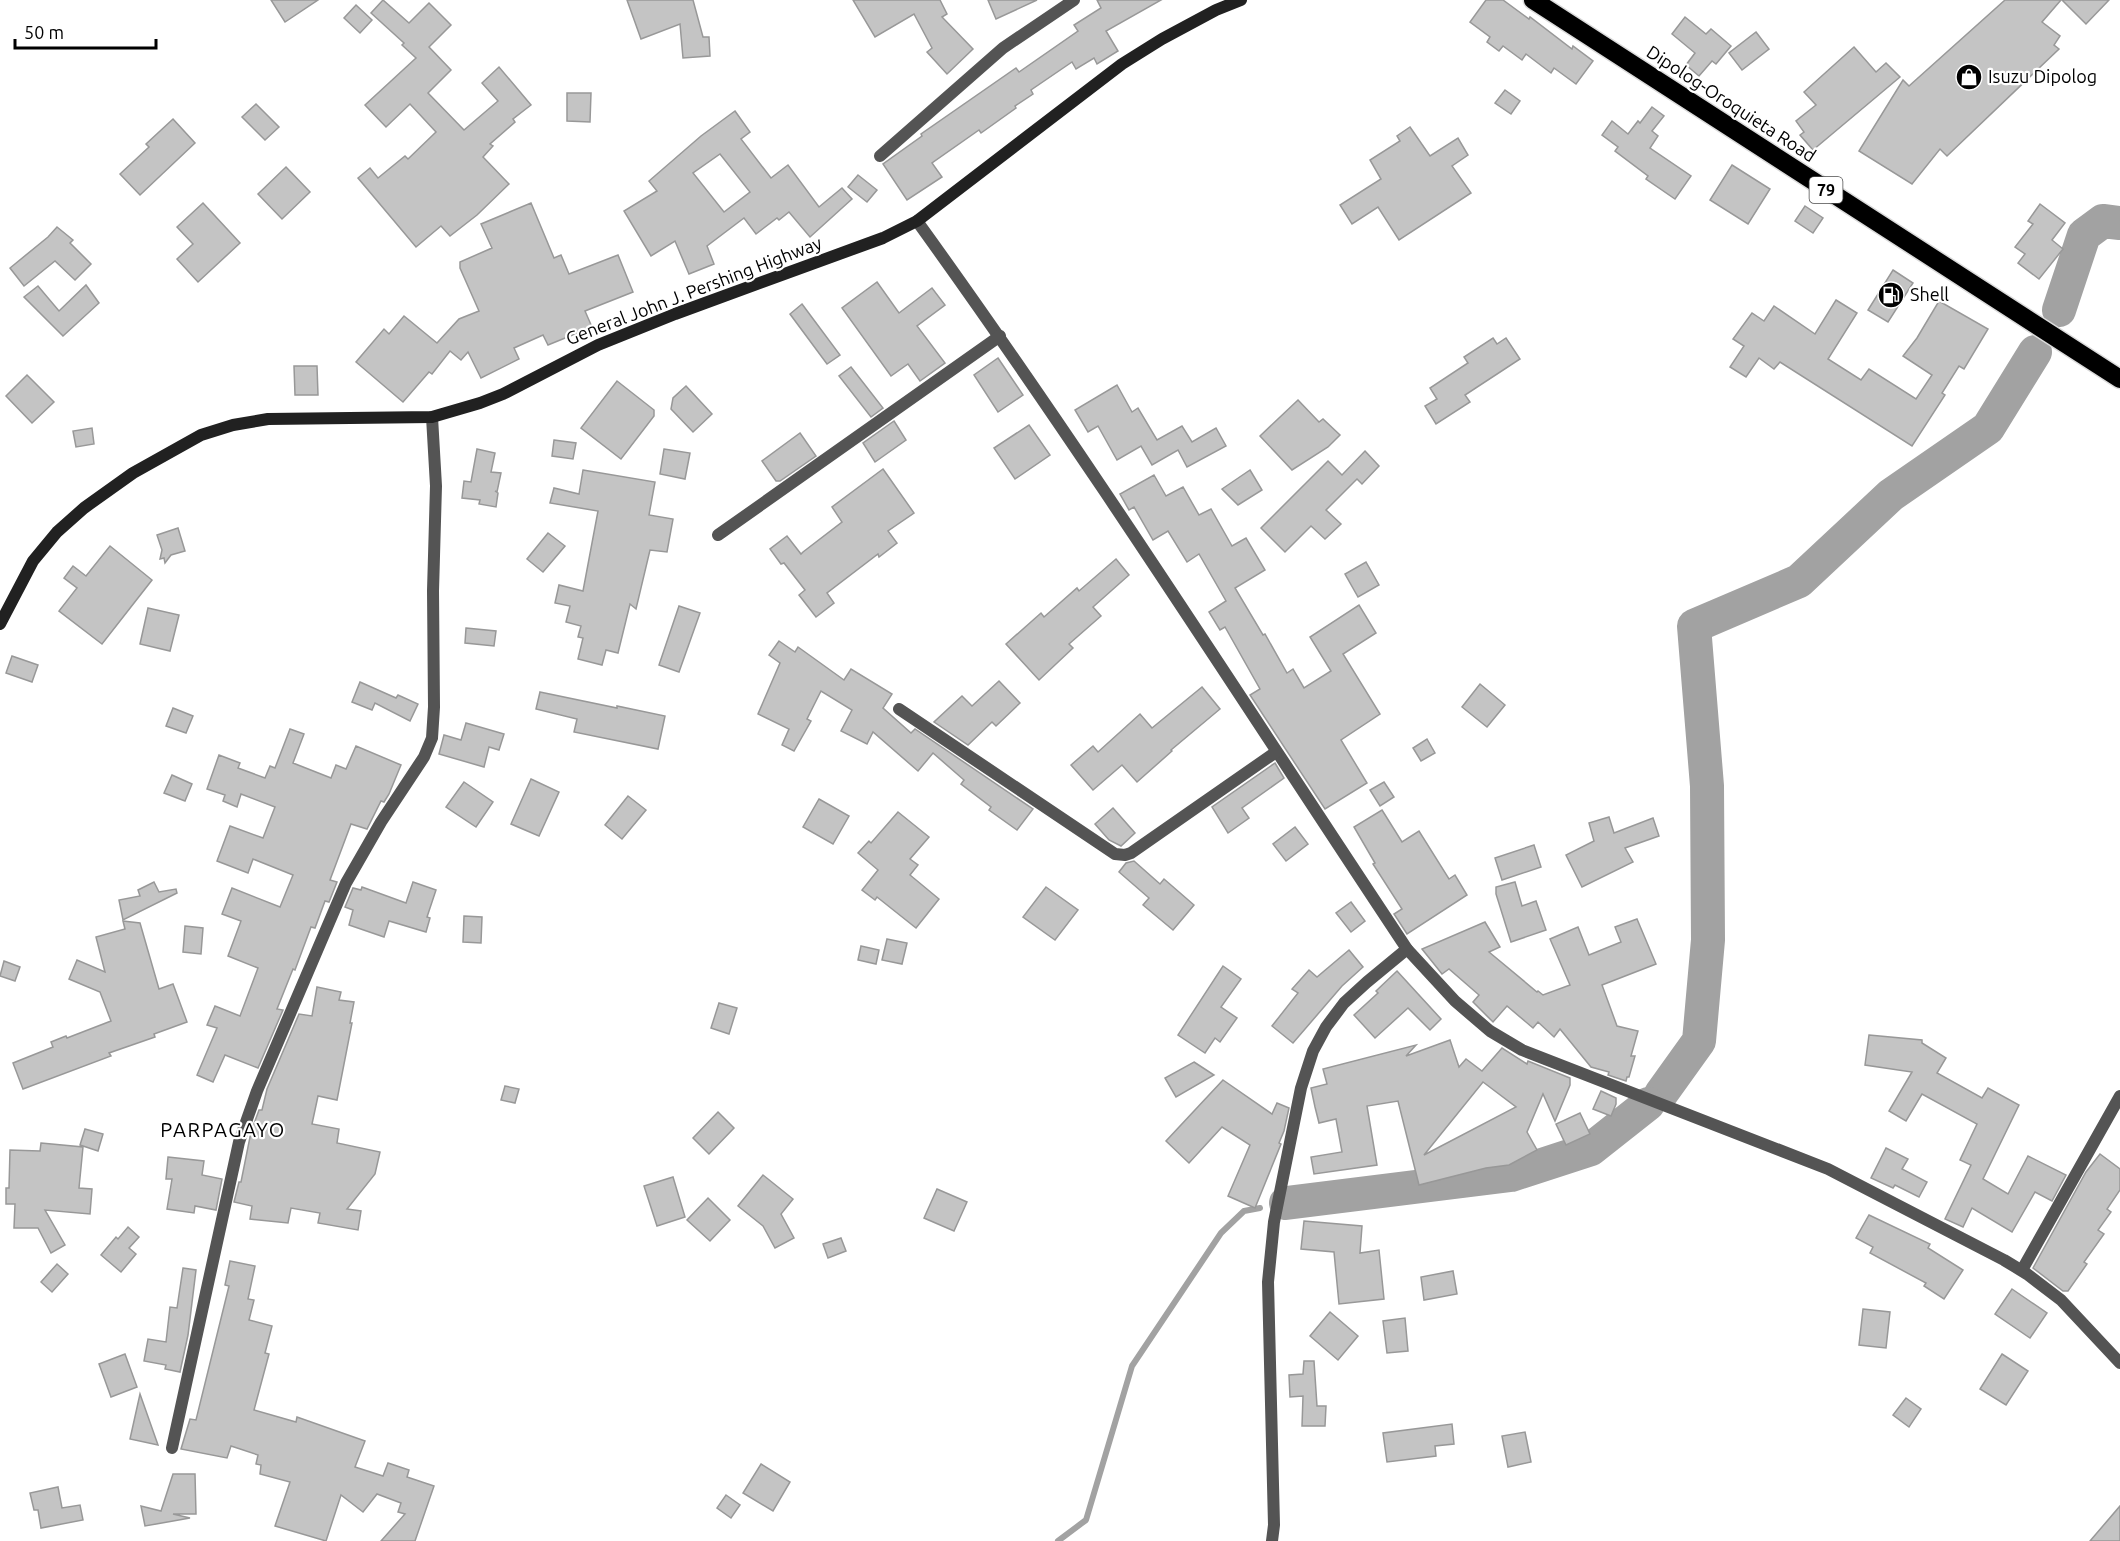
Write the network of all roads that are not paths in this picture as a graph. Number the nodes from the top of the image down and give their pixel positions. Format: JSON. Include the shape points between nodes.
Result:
{"nodes":[{"id":1,"x":1074,"y":0,"type":"edge"},
{"id":2,"x":1241,"y":0,"type":"edge"},
{"id":3,"x":1533,"y":0,"type":"edge"},
{"id":4,"x":880,"y":156,"type":"dead end"},
{"id":5,"x":917,"y":221,"type":"junction"},
{"id":6,"x":1000,"y":336,"type":"junction"},
{"id":7,"x":2120,"y":379,"type":"edge"},
{"id":8,"x":432,"y":417,"type":"junction"},
{"id":9,"x":718,"y":535,"type":"dead end"},
{"id":10,"x":0,"y":624,"type":"edge"},
{"id":11,"x":899,"y":709,"type":"dead end"},
{"id":12,"x":1276,"y":752,"type":"junction"},
{"id":13,"x":1407,"y":949,"type":"junction"},
{"id":14,"x":2120,"y":1096,"type":"edge"},
{"id":15,"x":2022,"y":1270,"type":"junction"},
{"id":16,"x":2120,"y":1363,"type":"edge"},
{"id":17,"x":172,"y":1448,"type":"dead end"},
{"id":18,"x":1272,"y":1541,"type":"edge"}],
"edges":[{"from":1,"to":4,"type":"street","via":[[1003,48]]},
{"from":2,"to":5,"type":"main road","name":"General John J. Pershing Highway","via":[[1162,39],[1122,64]]},
{"from":3,"to":7,"type":"highway","name":"Dipolog-Oroquieta Road","number":"79"},
{"from":5,"to":6,"type":"street"},
{"from":5,"to":8,"type":"main road","name":"General John J. Pershing Highway","via":[[598,345],[503,394]]},
{"from":6,"to":9,"type":"street"},
{"from":6,"to":12,"type":"street"},
{"from":8,"to":10,"type":"main road","name":"General John J. Pershing Highway","via":[[268,419],[201,435],[133,473],[57,532],[33,561]]},
{"from":8,"to":17,"type":"street","via":[[436,486],[432,738],[346,883],[253,1101],[239,1142]]},
{"from":11,"to":12,"type":"street","via":[[1120,855],[1131,853]]},
{"from":12,"to":13,"type":"street"},
{"from":13,"to":15,"type":"street","via":[[1490,1031],[1522,1050],[1828,1168]]},
{"from":13,"to":18,"type":"street","via":[[1344,1003],[1313,1051],[1301,1088],[1274,1222],[1268,1282]]},
{"from":14,"to":15,"type":"street"},
{"from":15,"to":16,"type":"street","via":[[2061,1300]]}]}
